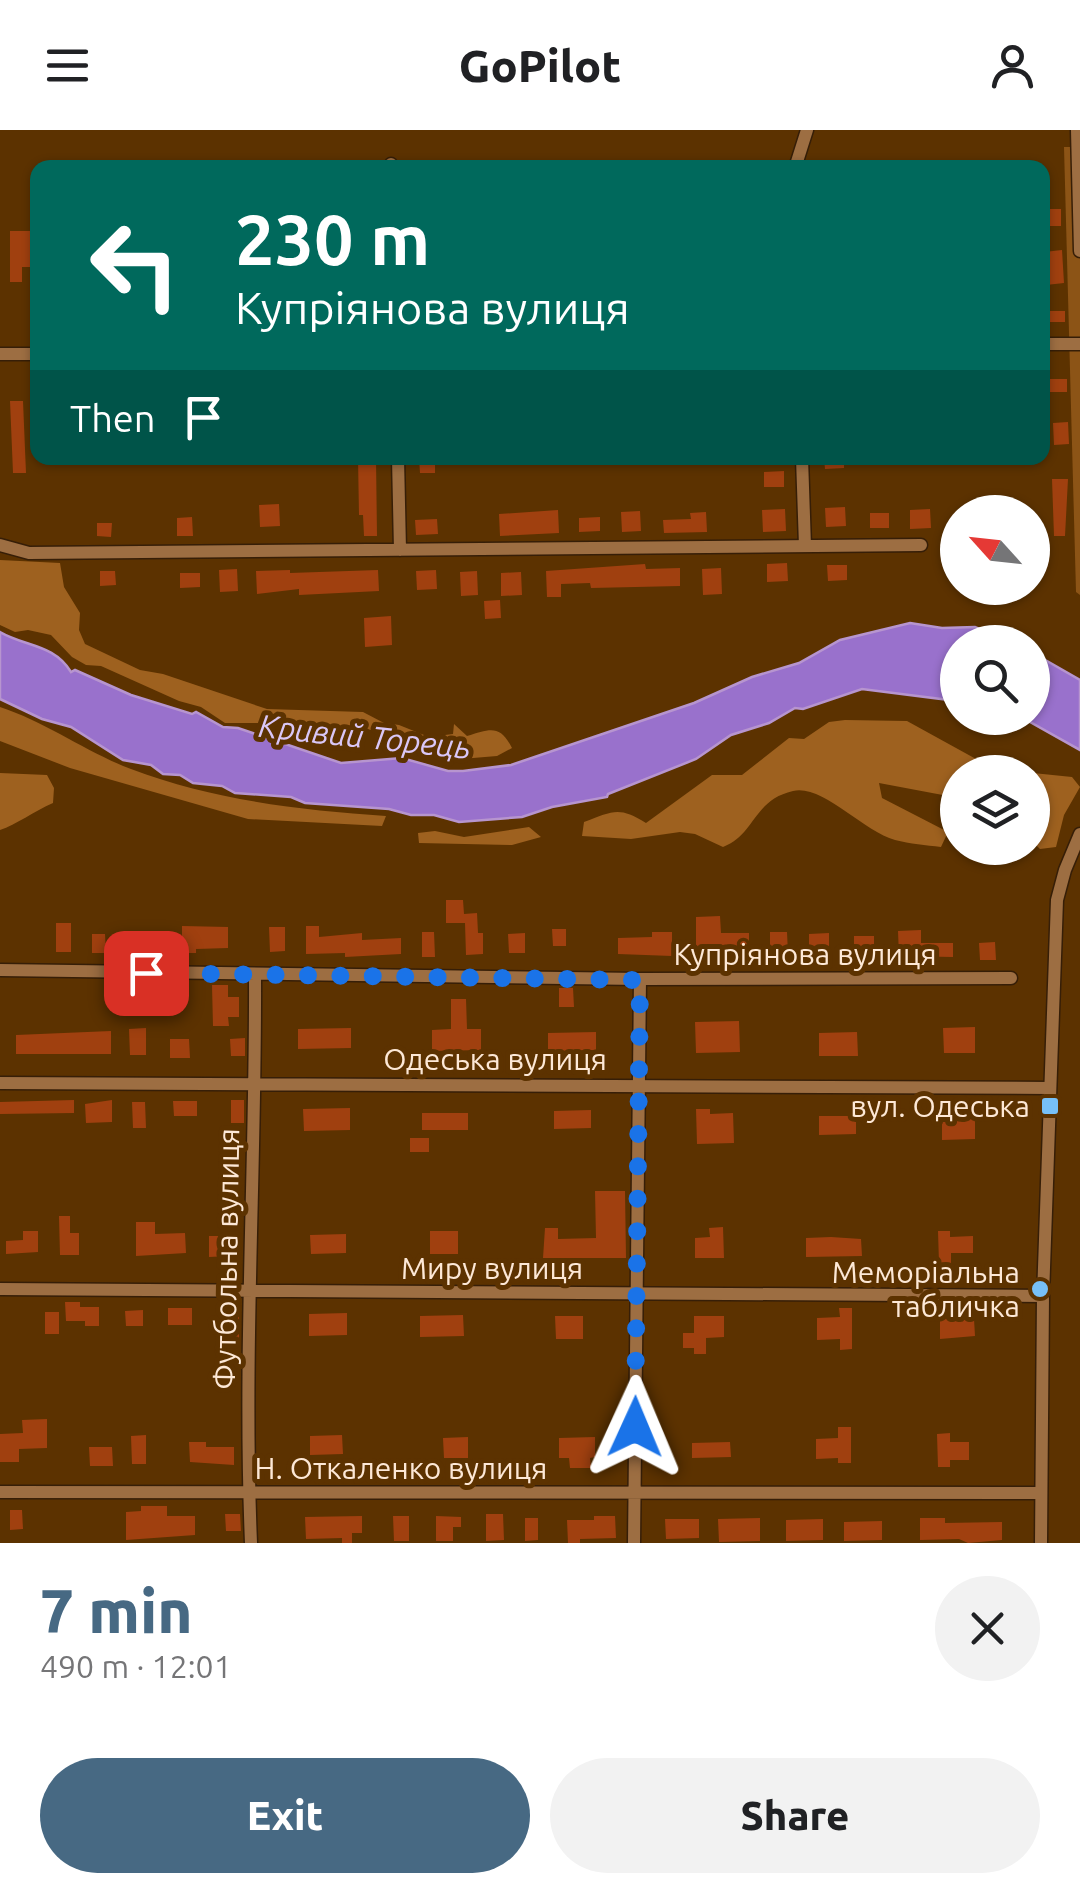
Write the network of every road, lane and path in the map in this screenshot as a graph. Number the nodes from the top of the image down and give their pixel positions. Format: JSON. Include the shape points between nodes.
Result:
{"nodes":[{"id":1,"x":807,"y":130,"type":"edge"},
{"id":2,"x":1077,"y":130,"type":"edge"},
{"id":3,"x":798,"y":160,"type":"edge"},
{"id":4,"x":1080,"y":251,"type":"edge"},
{"id":5,"x":1050,"y":344,"type":"edge"},
{"id":6,"x":1080,"y":344,"type":"edge"},
{"id":7,"x":0,"y":354,"type":"edge"},
{"id":8,"x":30,"y":354,"type":"edge"},
{"id":9,"x":398,"y":465,"type":"edge"},
{"id":10,"x":802,"y":465,"type":"edge"},
{"id":11,"x":0,"y":545,"type":"edge"},
{"id":12,"x":805,"y":546,"type":"junction"},
{"id":13,"x":921,"y":546,"type":"dead end"},
{"id":14,"x":400,"y":550,"type":"junction"},
{"id":15,"x":1080,"y":834,"type":"edge"},
{"id":16,"x":0,"y":970,"type":"edge"},
{"id":17,"x":255,"y":976,"type":"junction"},
{"id":18,"x":1011,"y":978,"type":"dead end"},
{"id":19,"x":640,"y":980,"type":"junction"},
{"id":20,"x":0,"y":1082,"type":"edge"},
{"id":21,"x":638,"y":1084,"type":"junction"},
{"id":22,"x":256,"y":1085,"type":"junction"},
{"id":23,"x":1050,"y":1088,"type":"junction"},
{"id":24,"x":0,"y":1289,"type":"edge"},
{"id":25,"x":248,"y":1293,"type":"junction"},
{"id":26,"x":637,"y":1293,"type":"junction"},
{"id":27,"x":1044,"y":1296,"type":"junction"},
{"id":28,"x":0,"y":1492,"type":"edge"},
{"id":29,"x":1041,"y":1492,"type":"junction"},
{"id":30,"x":249,"y":1493,"type":"junction"},
{"id":31,"x":634,"y":1494,"type":"junction"},
{"id":32,"x":251,"y":1543,"type":"edge"},
{"id":33,"x":634,"y":1543,"type":"edge"},
{"id":34,"x":1041,"y":1543,"type":"edge"}],
"edges":[{"from":1,"to":3,"type":"street"},
{"from":2,"to":4,"type":"street"},
{"from":5,"to":6,"type":"street"},
{"from":7,"to":8,"type":"street"},
{"from":9,"to":14,"type":"street"},
{"from":10,"to":12,"type":"street"},
{"from":11,"to":14,"type":"street","via":[[29,553]]},
{"from":12,"to":13,"type":"street"},
{"from":12,"to":14,"type":"street"},
{"from":15,"to":23,"type":"street","via":[[1057,900]]},
{"from":16,"to":17,"type":"street","name":"Купріянова вулиця"},
{"from":17,"to":19,"type":"street","name":"Купріянова вулиця"},
{"from":17,"to":22,"type":"street","name":"Футбольна вулиця"},
{"from":18,"to":19,"type":"street","name":"Купріянова вулиця"},
{"from":19,"to":21,"type":"street"},
{"from":20,"to":22,"type":"street","name":"Одеська вулиця"},
{"from":21,"to":22,"type":"street","name":"Одеська вулиця"},
{"from":21,"to":23,"type":"street","name":"Одеська вулиця"},
{"from":21,"to":26,"type":"street"},
{"from":22,"to":25,"type":"street","name":"Футбольна вулиця"},
{"from":23,"to":27,"type":"street"},
{"from":24,"to":25,"type":"street","name":"Миру вулиця"},
{"from":25,"to":26,"type":"street","name":"Миру вулиця"},
{"from":25,"to":30,"type":"street","name":"Футбольна вулиця"},
{"from":26,"to":27,"type":"street","name":"Миру вулиця"},
{"from":26,"to":31,"type":"street"},
{"from":27,"to":29,"type":"street"},
{"from":28,"to":30,"type":"street","name":"Н. Откаленко вулиця"},
{"from":29,"to":31,"type":"street","name":"Н. Откаленко вулиця"},
{"from":29,"to":34,"type":"street"},
{"from":30,"to":31,"type":"street","name":"Н. Откаленко вулиця"},
{"from":30,"to":32,"type":"street","name":"Футбольна вулиця"},
{"from":31,"to":33,"type":"street"}]}
